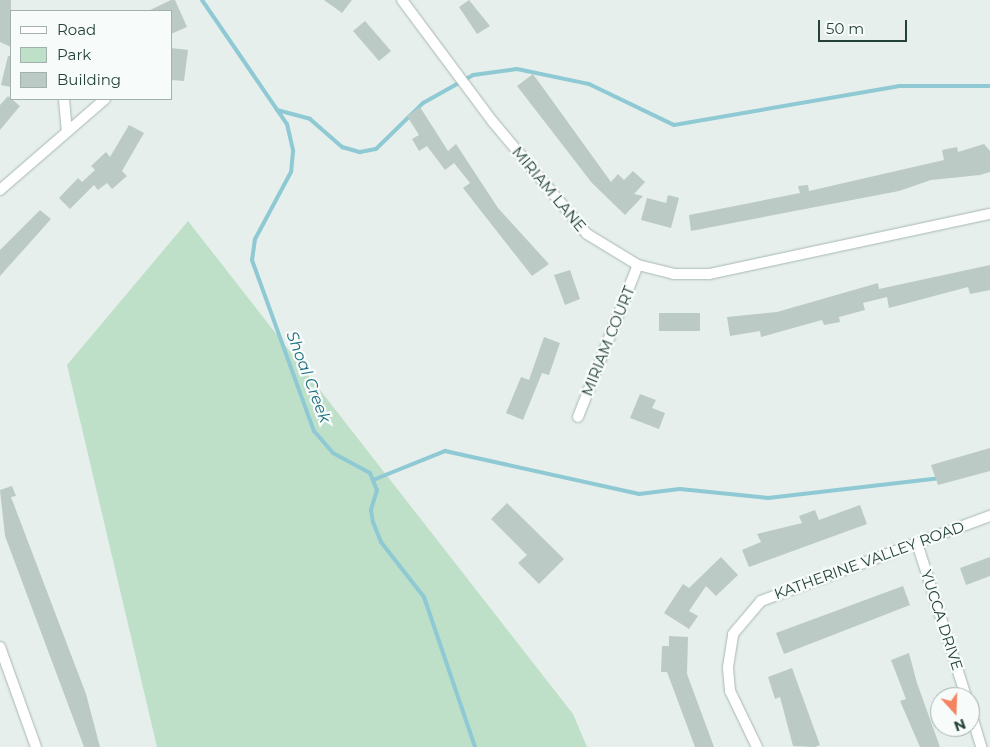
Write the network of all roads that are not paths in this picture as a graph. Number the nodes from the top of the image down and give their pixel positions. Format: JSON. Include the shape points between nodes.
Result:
{"nodes":[{"id":1,"x":405,"y":1,"type":"edge"},
{"id":2,"x":64,"y":100,"type":"edge"},
{"id":3,"x":103,"y":100,"type":"edge"},
{"id":4,"x":67,"y":132,"type":"junction"},
{"id":5,"x":0,"y":190,"type":"edge"},
{"id":6,"x":990,"y":214,"type":"edge"},
{"id":7,"x":638,"y":265,"type":"junction"},
{"id":8,"x":578,"y":417,"type":"dead end"},
{"id":9,"x":990,"y":516,"type":"edge"},
{"id":10,"x":917,"y":543,"type":"junction"},
{"id":11,"x":0,"y":647,"type":"edge"},
{"id":12,"x":963,"y":687,"type":"edge"},
{"id":13,"x":36,"y":747,"type":"edge"},
{"id":14,"x":756,"y":747,"type":"edge"}],
"edges":[{"from":1,"to":7,"type":"street","name":"MIRIAM LANE","via":[[493,122],[586,234]]},
{"from":2,"to":4,"type":"street"},
{"from":3,"to":4,"type":"street"},
{"from":4,"to":5,"type":"street"},
{"from":6,"to":7,"type":"street","name":"MIRIAM LANE","via":[[709,274],[673,274]]},
{"from":7,"to":8,"type":"street","name":"MIRIAM COURT"},
{"from":9,"to":10,"type":"street","name":"KATHERINE VALLEY ROAD"},
{"from":10,"to":12,"type":"street","name":"YUCCA DRIVE"},
{"from":10,"to":14,"type":"street","name":"KATHERINE VALLEY ROAD","via":[[761,601],[733,634],[728,666],[730,691]]},
{"from":11,"to":13,"type":"street"}]}
